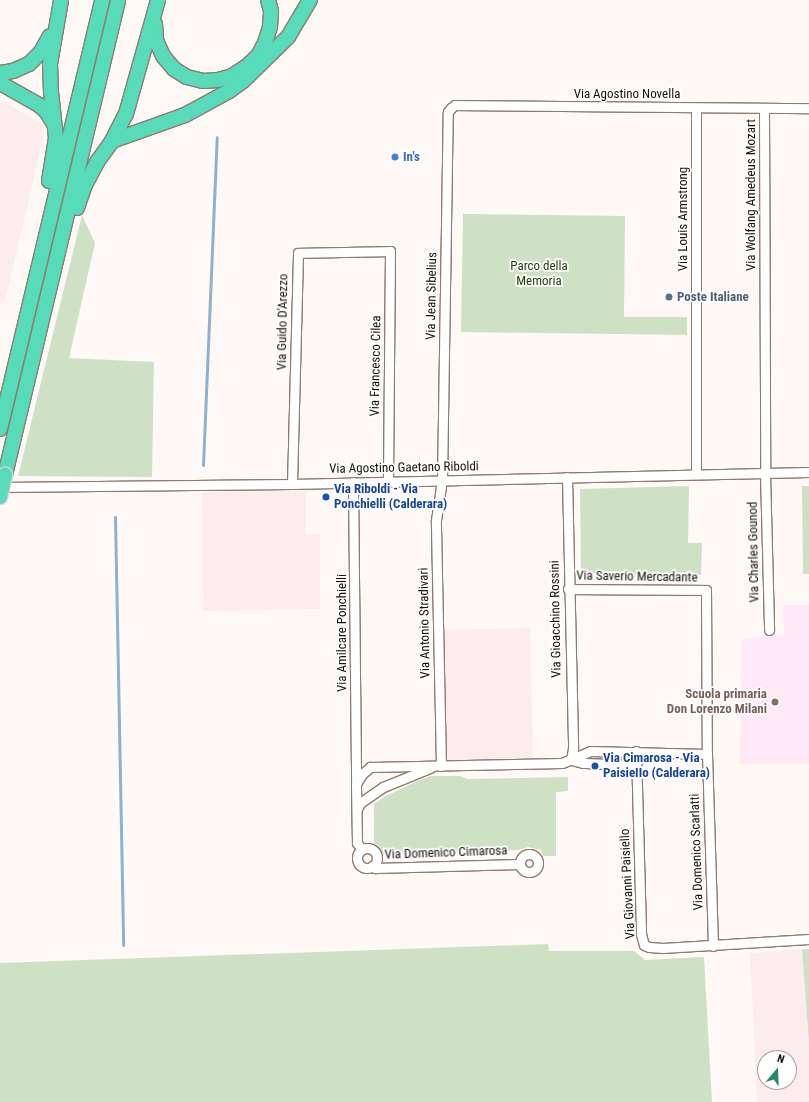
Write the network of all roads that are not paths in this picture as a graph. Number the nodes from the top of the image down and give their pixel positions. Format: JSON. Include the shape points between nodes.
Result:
{"nodes":[{"id":1,"x":61,"y":0,"type":"edge"},
{"id":2,"x":102,"y":0,"type":"edge"},
{"id":3,"x":118,"y":0,"type":"edge"},
{"id":4,"x":268,"y":0,"type":"edge"},
{"id":5,"x":310,"y":0,"type":"edge"},
{"id":6,"x":156,"y":5,"type":"edge"},
{"id":7,"x":57,"y":19,"type":"junction"},
{"id":8,"x":0,"y":73,"type":"edge"},
{"id":9,"x":0,"y":83,"type":"edge"},
{"id":10,"x":696,"y":108,"type":"junction"},
{"id":11,"x":764,"y":108,"type":"junction"},
{"id":12,"x":809,"y":108,"type":"edge"},
{"id":13,"x":448,"y":112,"type":"joint"},
{"id":14,"x":56,"y":130,"type":"junction"},
{"id":15,"x":112,"y":141,"type":"junction"},
{"id":16,"x":49,"y":222,"type":"junction"},
{"id":17,"x":390,"y":251,"type":"joint"},
{"id":18,"x":48,"y":294,"type":"junction"},
{"id":19,"x":0,"y":429,"type":"edge"},
{"id":20,"x":809,"y":472,"type":"edge"},
{"id":21,"x":765,"y":473,"type":"junction"},
{"id":22,"x":696,"y":474,"type":"junction"},
{"id":23,"x":567,"y":477,"type":"junction"},
{"id":24,"x":442,"y":480,"type":"junction"},
{"id":25,"x":2,"y":481,"type":"edge"},
{"id":26,"x":388,"y":481,"type":"junction"},
{"id":27,"x":353,"y":482,"type":"junction"},
{"id":28,"x":292,"y":484,"type":"junction"},
{"id":29,"x":0,"y":497,"type":"edge"},
{"id":30,"x":568,"y":589,"type":"junction"},
{"id":31,"x":706,"y":590,"type":"joint"},
{"id":32,"x":769,"y":630,"type":"dead end"},
{"id":33,"x":636,"y":752,"type":"junction"},
{"id":34,"x":708,"y":754,"type":"junction"},
{"id":35,"x":571,"y":760,"type":"junction"},
{"id":36,"x":636,"y":765,"type":"junction"},
{"id":37,"x":441,"y":766,"type":"junction"},
{"id":38,"x":356,"y":784,"type":"junction"},
{"id":39,"x":357,"y":809,"type":"junction"},
{"id":40,"x":362,"y":849,"type":"junction"},
{"id":41,"x":372,"y":866,"type":"junction"},
{"id":42,"x":520,"y":866,"type":"dead end"},
{"id":43,"x":809,"y":939,"type":"edge"},
{"id":44,"x":713,"y":946,"type":"junction"}],
"edges":[{"from":1,"to":7,"type":"highway"},
{"from":2,"to":16,"type":"highway"},
{"from":3,"to":18,"type":"highway"},
{"from":4,"to":6,"type":"highway","via":[[271,11],[270,27],[258,56],[232,76],[203,81],[187,77],[174,69],[162,56],[156,40]]},
{"from":5,"to":15,"type":"highway","via":[[288,37],[243,81],[229,91],[185,116]]},
{"from":6,"to":15,"type":"highway","via":[[126,114]]},
{"from":7,"to":8,"type":"highway","via":[[45,46],[36,58],[21,68]]},
{"from":7,"to":14,"type":"highway","via":[[51,50],[50,79]]},
{"from":9,"to":14,"type":"highway","via":[[46,111],[52,118]]},
{"from":10,"to":11,"type":"street","name":"Via Agostino Novella"},
{"from":10,"to":13,"type":"street","name":"Via Agostino Novella","via":[[455,105]]},
{"from":10,"to":22,"type":"street","name":"Via Louis Armstrong"},
{"from":11,"to":12,"type":"street","name":"Via Agostino Novella"},
{"from":11,"to":21,"type":"street","name":"Via Wolfang Amedeus Mozart"},
{"from":13,"to":24,"type":"street","name":"Via Jean Sibelius"},
{"from":14,"to":16,"type":"highway","via":[[55,155],[44,206]]},
{"from":15,"to":18,"type":"highway","via":[[85,185]]},
{"from":16,"to":19,"type":"highway"},
{"from":17,"to":26,"type":"street","name":"Via Francesco Cilea"},
{"from":17,"to":28,"type":"street","name":"Via Guido D'Arezzo","via":[[298,253]]},
{"from":18,"to":25,"type":"highway"},
{"from":20,"to":21,"type":"street","name":"Via Agostino Gaetano Riboldi"},
{"from":21,"to":22,"type":"street","name":"Via Agostino Gaetano Riboldi"},
{"from":21,"to":32,"type":"street","name":"Via Charles Gounod"},
{"from":22,"to":23,"type":"street","name":"Via Agostino Gaetano Riboldi"},
{"from":23,"to":24,"type":"street","name":"Via Agostino Gaetano Riboldi"},
{"from":23,"to":30,"type":"street","name":"Via Gioacchino Rossini"},
{"from":24,"to":26,"type":"street","name":"Via Agostino Gaetano Riboldi"},
{"from":24,"to":37,"type":"street","name":"Via Antonio Stradivari","via":[[436,520]]},
{"from":25,"to":28,"type":"street","name":"Via Agostino Gaetano Riboldi"},
{"from":25,"to":29,"type":"highway","bridge":true},
{"from":26,"to":27,"type":"street","name":"Via Agostino Gaetano Riboldi"},
{"from":27,"to":28,"type":"street","name":"Via Agostino Gaetano Riboldi"},
{"from":27,"to":38,"type":"street","name":"Via Amilcare Ponchielli"},
{"from":30,"to":31,"type":"street","name":"Via Saverio Mercadante"},
{"from":30,"to":35,"type":"street","name":"Via Gioacchino Rossini","via":[[573,748]]},
{"from":31,"to":34,"type":"street","name":"Via Domenico Scarlatti"},
{"from":33,"to":34,"type":"street"},
{"from":33,"to":35,"type":"street","via":[[590,751]]},
{"from":33,"to":36,"type":"street","name":"Via Giovanni Paisiello"},
{"from":34,"to":44,"type":"street","name":"Via Domenico Scarlatti"},
{"from":35,"to":36,"type":"street"},
{"from":35,"to":37,"type":"street","via":[[562,763]]},
{"from":36,"to":44,"type":"street","name":"Via Giovanni Paisiello","via":[[642,940],[649,947],[655,948]]},
{"from":37,"to":38,"type":"street","via":[[370,767]]},
{"from":37,"to":39,"type":"street","via":[[423,770],[383,787],[360,803]]},
{"from":38,"to":39,"type":"street","name":"Via Domenico Cimarosa"},
{"from":39,"to":40,"type":"street","name":"Via Domenico Cimarosa","via":[[357,843]]},
{"from":40,"to":41,"type":"street","name":"Via Domenico Cimarosa","via":[[371,849],[375,852],[377,857]]},
{"from":40,"to":41,"type":"street","name":"Via Domenico Cimarosa","via":[[357,858],[359,863],[362,866]]},
{"from":41,"to":42,"type":"street","name":"Via Domenico Cimarosa"},
{"from":43,"to":44,"type":"street","name":"Via Giovanni Paisiello"}]}
